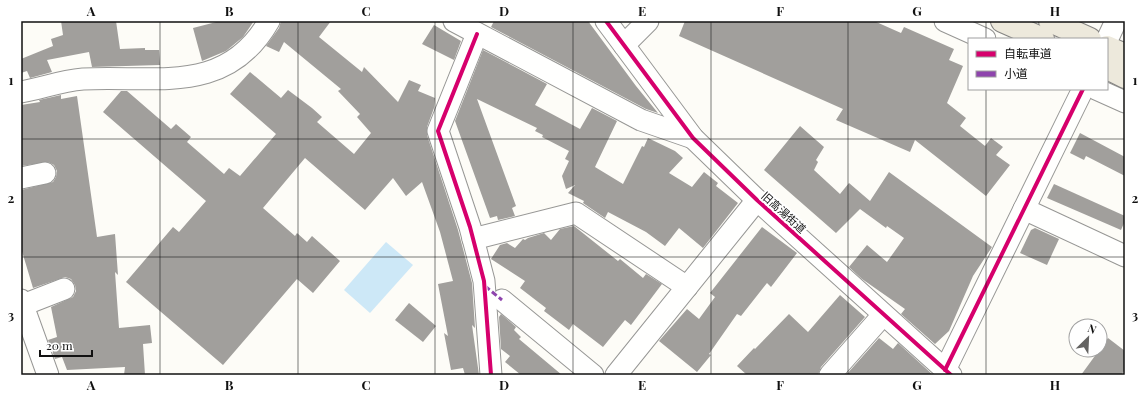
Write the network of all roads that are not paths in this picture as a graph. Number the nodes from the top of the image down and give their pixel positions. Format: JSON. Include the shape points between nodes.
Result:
{"nodes":[{"id":1,"x":269,"y":21,"type":"edge"},
{"id":2,"x":454,"y":21,"type":"edge"},
{"id":3,"x":606,"y":21,"type":"edge"},
{"id":4,"x":630,"y":21,"type":"edge"},
{"id":5,"x":648,"y":21,"type":"edge"},
{"id":6,"x":945,"y":21,"type":"edge"},
{"id":7,"x":1050,"y":21,"type":"edge"},
{"id":8,"x":1010,"y":25,"type":"edge"},
{"id":9,"x":477,"y":34,"type":"junction"},
{"id":10,"x":983,"y":38,"type":"edge"},
{"id":11,"x":1040,"y":38,"type":"edge"},
{"id":12,"x":1088,"y":38,"type":"edge"},
{"id":13,"x":624,"y":45,"type":"junction"},
{"id":14,"x":1108,"y":47,"type":"edge"},
{"id":15,"x":1125,"y":55,"type":"edge"},
{"id":16,"x":1108,"y":68,"type":"edge"},
{"id":17,"x":1125,"y":76,"type":"edge"},
{"id":18,"x":1083,"y":90,"type":"edge"},
{"id":19,"x":1098,"y":90,"type":"edge"},
{"id":20,"x":21,"y":92,"type":"edge"},
{"id":21,"x":1125,"y":102,"type":"edge"},
{"id":22,"x":693,"y":138,"type":"junction"},
{"id":23,"x":45,"y":173,"type":"dead end"},
{"id":24,"x":21,"y":178,"type":"edge"},
{"id":25,"x":757,"y":200,"type":"junction"},
{"id":26,"x":1024,"y":209,"type":"junction"},
{"id":27,"x":473,"y":239,"type":"junction"},
{"id":28,"x":1125,"y":256,"type":"edge"},
{"id":29,"x":687,"y":287,"type":"junction"},
{"id":30,"x":64,"y":289,"type":"dead end"},
{"id":31,"x":502,"y":300,"type":"dead end"},
{"id":32,"x":22,"y":302,"type":"edge"},
{"id":33,"x":883,"y":315,"type":"junction"},
{"id":34,"x":948,"y":372,"type":"edge"},
{"id":35,"x":48,"y":375,"type":"edge"},
{"id":36,"x":492,"y":375,"type":"edge"},
{"id":37,"x":593,"y":375,"type":"edge"},
{"id":38,"x":616,"y":375,"type":"edge"},
{"id":39,"x":830,"y":375,"type":"edge"}],
"edges":[{"from":1,"to":20,"type":"street","via":[[247,50],[225,66],[207,73],[179,79],[63,81]]},
{"from":2,"to":9,"type":"street"},
{"from":3,"to":13,"type":"street","name":"旧高湯街道"},
{"from":4,"to":13,"type":"street"},
{"from":5,"to":13,"type":"street"},
{"from":6,"to":10,"type":"street"},
{"from":7,"to":12,"type":"main road"},
{"from":8,"to":11,"type":"main road"},
{"from":9,"to":22,"type":"street","via":[[641,120]]},
{"from":9,"to":27,"type":"street","via":[[438,131]]},
{"from":13,"to":22,"type":"street","name":"旧高湯街道"},
{"from":14,"to":15,"type":"main road"},
{"from":16,"to":17,"type":"main road"},
{"from":18,"to":26,"type":"street"},
{"from":19,"to":21,"type":"street"},
{"from":22,"to":25,"type":"street","name":"旧高湯街道"},
{"from":23,"to":24,"type":"street"},
{"from":25,"to":29,"type":"street"},
{"from":25,"to":33,"type":"street","name":"旧高湯街道"},
{"from":26,"to":28,"type":"street"},
{"from":26,"to":34,"type":"street"},
{"from":27,"to":29,"type":"street","via":[[576,213]]},
{"from":27,"to":36,"type":"street","via":[[484,281]]},
{"from":29,"to":38,"type":"street"},
{"from":30,"to":32,"type":"street"},
{"from":31,"to":37,"type":"street"},
{"from":32,"to":35,"type":"street"},
{"from":33,"to":34,"type":"street","name":"旧高湯街道"},
{"from":33,"to":39,"type":"street"}]}
